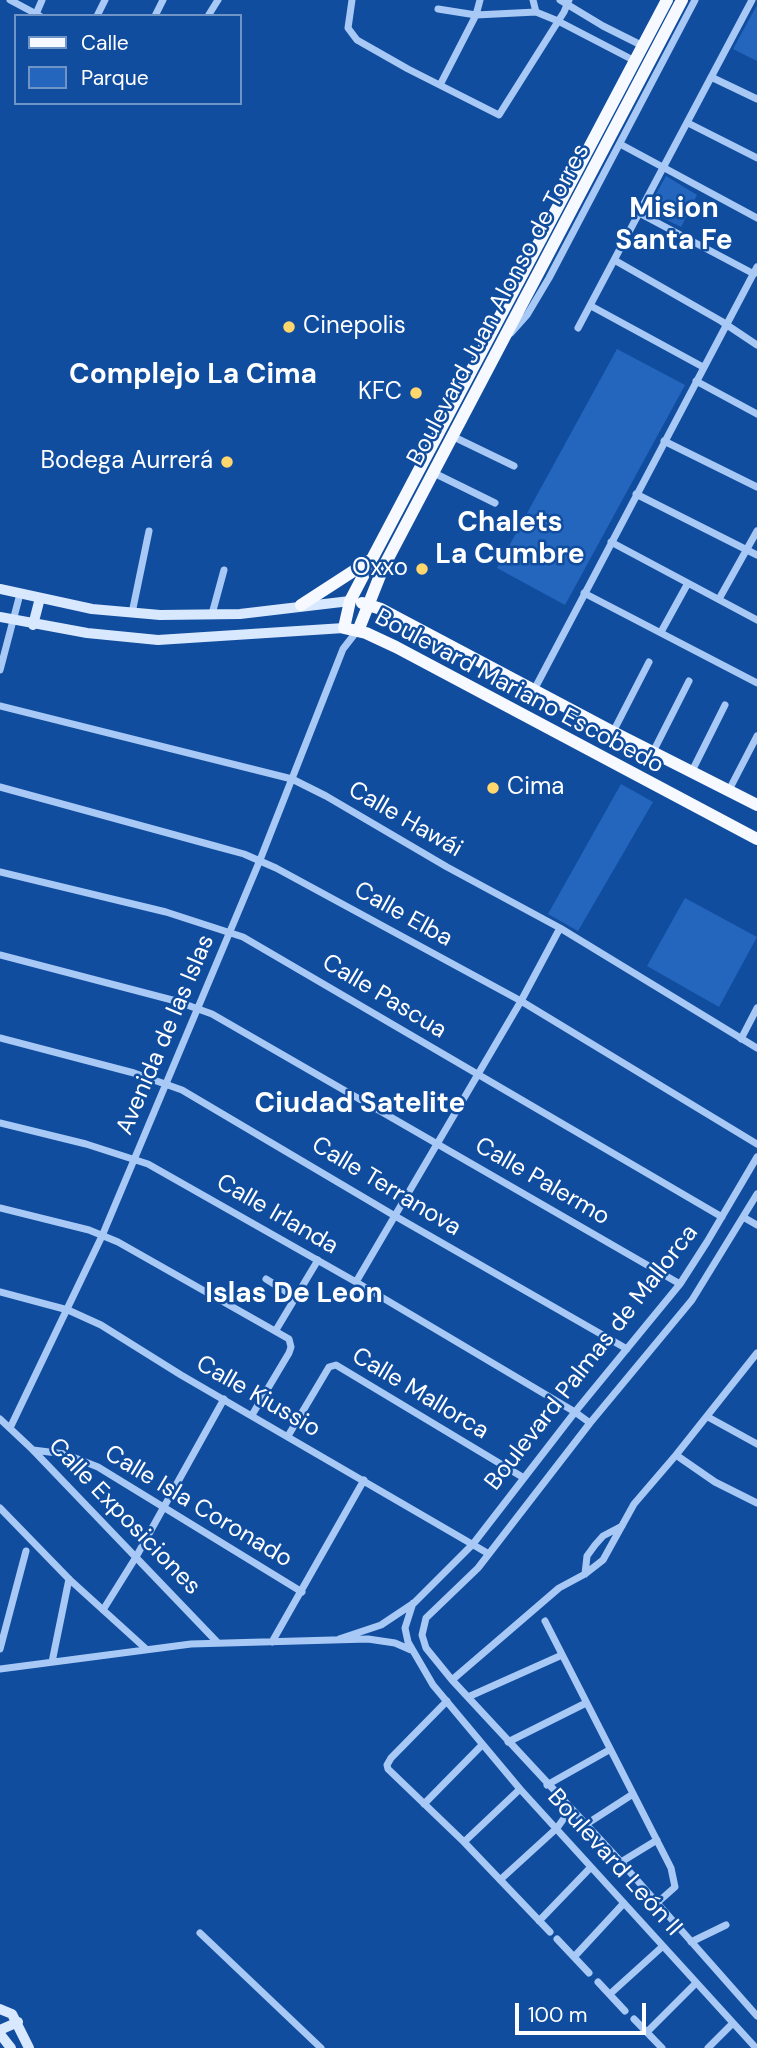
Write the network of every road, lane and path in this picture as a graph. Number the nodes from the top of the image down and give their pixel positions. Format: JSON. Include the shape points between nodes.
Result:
{"nodes":[{"id":1,"x":10,"y":0,"type":"edge"},
{"id":2,"x":352,"y":0,"type":"edge"},
{"id":3,"x":481,"y":0,"type":"edge"},
{"id":4,"x":533,"y":0,"type":"edge"},
{"id":5,"x":667,"y":0,"type":"edge"},
{"id":6,"x":682,"y":0,"type":"edge"},
{"id":7,"x":695,"y":0,"type":"edge"},
{"id":8,"x":752,"y":0,"type":"edge"},
{"id":9,"x":565,"y":1,"type":"edge"},
{"id":10,"x":438,"y":9,"type":"dead end"},
{"id":11,"x":536,"y":12,"type":"junction"},
{"id":12,"x":36,"y":14,"type":"edge"},
{"id":13,"x":476,"y":15,"type":"junction"},
{"id":14,"x":558,"y":21,"type":"junction"},
{"id":15,"x":643,"y":46,"type":"junction"},
{"id":16,"x":635,"y":61,"type":"junction"},
{"id":17,"x":712,"y":77,"type":"junction"},
{"id":18,"x":440,"y":85,"type":"junction"},
{"id":19,"x":757,"y":99,"type":"edge"},
{"id":20,"x":688,"y":123,"type":"junction"},
{"id":21,"x":620,"y":144,"type":"junction"},
{"id":22,"x":757,"y":158,"type":"edge"},
{"id":23,"x":663,"y":168,"type":"junction"},
{"id":24,"x":639,"y":213,"type":"junction"},
{"id":25,"x":757,"y":218,"type":"edge"},
{"id":26,"x":615,"y":261,"type":"junction"},
{"id":27,"x":755,"y":270,"type":"edge"},
{"id":28,"x":591,"y":306,"type":"junction"},
{"id":29,"x":727,"y":325,"type":"junction"},
{"id":30,"x":578,"y":328,"type":"dead end"},
{"id":31,"x":505,"y":338,"type":"junction"},
{"id":32,"x":757,"y":345,"type":"edge"},
{"id":33,"x":703,"y":367,"type":"junction"},
{"id":34,"x":696,"y":381,"type":"junction"},
{"id":35,"x":757,"y":414,"type":"edge"},
{"id":36,"x":454,"y":437,"type":"junction"},
{"id":37,"x":664,"y":442,"type":"junction"},
{"id":38,"x":514,"y":466,"type":"dead end"},
{"id":39,"x":435,"y":473,"type":"junction"},
{"id":40,"x":757,"y":488,"type":"edge"},
{"id":41,"x":636,"y":494,"type":"junction"},
{"id":42,"x":495,"y":503,"type":"dead end"},
{"id":43,"x":149,"y":531,"type":"dead end"},
{"id":44,"x":757,"y":531,"type":"edge"},
{"id":45,"x":611,"y":542,"type":"junction"},
{"id":46,"x":747,"y":550,"type":"junction"},
{"id":47,"x":757,"y":555,"type":"edge"},
{"id":48,"x":372,"y":559,"type":"junction"},
{"id":49,"x":224,"y":570,"type":"dead end"},
{"id":50,"x":688,"y":583,"type":"junction"},
{"id":51,"x":0,"y":589,"type":"edge"},
{"id":52,"x":584,"y":593,"type":"junction"},
{"id":53,"x":20,"y":594,"type":"junction"},
{"id":54,"x":40,"y":598,"type":"junction"},
{"id":55,"x":719,"y":599,"type":"junction"},
{"id":56,"x":350,"y":601,"type":"junction"},
{"id":57,"x":367,"y":604,"type":"junction"},
{"id":58,"x":300,"y":605,"type":"junction"},
{"id":59,"x":132,"y":613,"type":"junction"},
{"id":60,"x":212,"y":614,"type":"junction"},
{"id":61,"x":0,"y":617,"type":"edge"},
{"id":62,"x":757,"y":620,"type":"edge"},
{"id":63,"x":12,"y":621,"type":"junction"},
{"id":64,"x":33,"y":625,"type":"junction"},
{"id":65,"x":344,"y":628,"type":"junction"},
{"id":66,"x":358,"y":631,"type":"junction"},
{"id":67,"x":660,"y":632,"type":"junction"},
{"id":68,"x":343,"y":649,"type":"junction"},
{"id":69,"x":649,"y":662,"type":"dead end"},
{"id":70,"x":0,"y":670,"type":"edge"},
{"id":71,"x":689,"y":681,"type":"dead end"},
{"id":72,"x":757,"y":683,"type":"edge"},
{"id":73,"x":534,"y":690,"type":"junction"},
{"id":74,"x":724,"y":705,"type":"dead end"},
{"id":75,"x":0,"y":706,"type":"edge"},
{"id":76,"x":613,"y":732,"type":"junction"},
{"id":77,"x":757,"y":736,"type":"edge"},
{"id":78,"x":653,"y":752,"type":"junction"},
{"id":79,"x":692,"y":771,"type":"junction"},
{"id":80,"x":292,"y":779,"type":"junction"},
{"id":81,"x":0,"y":787,"type":"edge"},
{"id":82,"x":729,"y":790,"type":"junction"},
{"id":83,"x":757,"y":805,"type":"edge"},
{"id":84,"x":757,"y":839,"type":"edge"},
{"id":85,"x":260,"y":860,"type":"junction"},
{"id":86,"x":0,"y":872,"type":"edge"},
{"id":87,"x":560,"y":928,"type":"junction"},
{"id":88,"x":229,"y":932,"type":"junction"},
{"id":89,"x":0,"y":955,"type":"edge"},
{"id":90,"x":521,"y":1001,"type":"junction"},
{"id":91,"x":197,"y":1008,"type":"junction"},
{"id":92,"x":757,"y":1008,"type":"edge"},
{"id":93,"x":0,"y":1038,"type":"edge"},
{"id":94,"x":741,"y":1039,"type":"junction"},
{"id":95,"x":757,"y":1048,"type":"edge"},
{"id":96,"x":477,"y":1075,"type":"junction"},
{"id":97,"x":166,"y":1083,"type":"junction"},
{"id":98,"x":0,"y":1123,"type":"edge"},
{"id":99,"x":437,"y":1143,"type":"junction"},
{"id":100,"x":757,"y":1144,"type":"edge"},
{"id":101,"x":757,"y":1157,"type":"edge"},
{"id":102,"x":135,"y":1159,"type":"junction"},
{"id":103,"x":757,"y":1194,"type":"edge"},
{"id":104,"x":0,"y":1208,"type":"edge"},
{"id":105,"x":395,"y":1216,"type":"junction"},
{"id":106,"x":722,"y":1217,"type":"junction"},
{"id":107,"x":743,"y":1217,"type":"junction"},
{"id":108,"x":757,"y":1225,"type":"edge"},
{"id":109,"x":102,"y":1236,"type":"junction"},
{"id":110,"x":318,"y":1260,"type":"junction"},
{"id":111,"x":266,"y":1279,"type":"dead end"},
{"id":112,"x":356,"y":1282,"type":"junction"},
{"id":113,"x":680,"y":1284,"type":"junction"},
{"id":114,"x":0,"y":1292,"type":"edge"},
{"id":115,"x":296,"y":1298,"type":"junction"},
{"id":116,"x":68,"y":1310,"type":"junction"},
{"id":117,"x":276,"y":1330,"type":"junction"},
{"id":118,"x":627,"y":1349,"type":"junction"},
{"id":119,"x":757,"y":1353,"type":"edge"},
{"id":120,"x":224,"y":1399,"type":"junction"},
{"id":121,"x":575,"y":1412,"type":"junction"},
{"id":122,"x":252,"y":1415,"type":"junction"},
{"id":123,"x":708,"y":1417,"type":"junction"},
{"id":124,"x":0,"y":1419,"type":"edge"},
{"id":125,"x":590,"y":1423,"type":"junction"},
{"id":126,"x":10,"y":1428,"type":"junction"},
{"id":127,"x":288,"y":1436,"type":"junction"},
{"id":128,"x":757,"y":1444,"type":"edge"},
{"id":129,"x":33,"y":1450,"type":"junction"},
{"id":130,"x":676,"y":1455,"type":"junction"},
{"id":131,"x":524,"y":1478,"type":"junction"},
{"id":132,"x":364,"y":1480,"type":"junction"},
{"id":133,"x":757,"y":1503,"type":"edge"},
{"id":134,"x":0,"y":1508,"type":"edge"},
{"id":135,"x":163,"y":1508,"type":"junction"},
{"id":136,"x":622,"y":1526,"type":"junction"},
{"id":137,"x":603,"y":1536,"type":"junction"},
{"id":138,"x":473,"y":1544,"type":"junction"},
{"id":139,"x":613,"y":1544,"type":"junction"},
{"id":140,"x":26,"y":1551,"type":"dead end"},
{"id":141,"x":489,"y":1554,"type":"junction"},
{"id":142,"x":136,"y":1556,"type":"junction"},
{"id":143,"x":585,"y":1574,"type":"junction"},
{"id":144,"x":69,"y":1579,"type":"junction"},
{"id":145,"x":302,"y":1592,"type":"junction"},
{"id":146,"x":414,"y":1603,"type":"junction"},
{"id":147,"x":103,"y":1610,"type":"junction"},
{"id":148,"x":545,"y":1621,"type":"dead end"},
{"id":149,"x":339,"y":1639,"type":"junction"},
{"id":150,"x":272,"y":1642,"type":"junction"},
{"id":151,"x":218,"y":1643,"type":"junction"},
{"id":152,"x":145,"y":1648,"type":"junction"},
{"id":153,"x":0,"y":1649,"type":"edge"},
{"id":154,"x":411,"y":1650,"type":"junction"},
{"id":155,"x":562,"y":1655,"type":"junction"},
{"id":156,"x":52,"y":1662,"type":"junction"},
{"id":157,"x":0,"y":1669,"type":"edge"},
{"id":158,"x":452,"y":1680,"type":"junction"},
{"id":159,"x":468,"y":1697,"type":"junction"},
{"id":160,"x":447,"y":1701,"type":"junction"},
{"id":161,"x":586,"y":1703,"type":"junction"},
{"id":162,"x":508,"y":1742,"type":"junction"},
{"id":163,"x":482,"y":1745,"type":"junction"},
{"id":164,"x":609,"y":1749,"type":"junction"},
{"id":165,"x":547,"y":1785,"type":"junction"},
{"id":166,"x":520,"y":1789,"type":"junction"},
{"id":167,"x":633,"y":1794,"type":"junction"},
{"id":168,"x":424,"y":1804,"type":"junction"},
{"id":169,"x":570,"y":1810,"type":"junction"},
{"id":170,"x":585,"y":1825,"type":"junction"},
{"id":171,"x":557,"y":1828,"type":"junction"},
{"id":172,"x":657,"y":1840,"type":"junction"},
{"id":173,"x":464,"y":1842,"type":"junction"},
{"id":174,"x":621,"y":1862,"type":"junction"},
{"id":175,"x":591,"y":1867,"type":"junction"},
{"id":176,"x":500,"y":1880,"type":"junction"},
{"id":177,"x":624,"y":1903,"type":"junction"},
{"id":178,"x":657,"y":1903,"type":"junction"},
{"id":179,"x":540,"y":1921,"type":"junction"},
{"id":180,"x":726,"y":1925,"type":"dead end"},
{"id":181,"x":550,"y":1932,"type":"dead end"},
{"id":182,"x":200,"y":1933,"type":"dead end"},
{"id":183,"x":557,"y":1940,"type":"dead end"},
{"id":184,"x":691,"y":1942,"type":"junction"},
{"id":185,"x":663,"y":1946,"type":"junction"},
{"id":186,"x":574,"y":1957,"type":"junction"},
{"id":187,"x":589,"y":1973,"type":"dead end"},
{"id":188,"x":598,"y":1982,"type":"dead end"},
{"id":189,"x":696,"y":1983,"type":"junction"},
{"id":190,"x":610,"y":1994,"type":"junction"},
{"id":191,"x":0,"y":2009,"type":"edge"},
{"id":192,"x":625,"y":2011,"type":"dead end"},
{"id":193,"x":757,"y":2016,"type":"edge"},
{"id":194,"x":634,"y":2019,"type":"dead end"},
{"id":195,"x":18,"y":2022,"type":"junction"},
{"id":196,"x":733,"y":2023,"type":"junction"},
{"id":197,"x":0,"y":2032,"type":"edge"},
{"id":198,"x":646,"y":2032,"type":"junction"},
{"id":199,"x":11,"y":2048,"type":"edge"},
{"id":200,"x":29,"y":2048,"type":"edge"},
{"id":201,"x":321,"y":2048,"type":"edge"},
{"id":202,"x":662,"y":2048,"type":"edge"},
{"id":203,"x":708,"y":2048,"type":"edge"},
{"id":204,"x":756,"y":2048,"type":"edge"}],
"edges":[{"from":1,"to":12,"type":"street"},
{"from":2,"to":18,"type":"street","via":[[348,27],[357,40]]},
{"from":3,"to":13,"type":"street"},
{"from":4,"to":11,"type":"street"},
{"from":5,"to":15,"type":"main road","name":"Boulevard Juan Alonso de Torres"},
{"from":6,"to":31,"type":"main road","name":"Boulevard Juan Alonso de Torres"},
{"from":7,"to":21,"type":"street"},
{"from":8,"to":17,"type":"street"},
{"from":9,"to":14,"type":"street"},
{"from":9,"to":15,"type":"street"},
{"from":10,"to":13,"type":"street"},
{"from":11,"to":13,"type":"street"},
{"from":11,"to":14,"type":"street"},
{"from":13,"to":18,"type":"street"},
{"from":14,"to":16,"type":"street"},
{"from":14,"to":18,"type":"street","via":[[499,115]]},
{"from":15,"to":16,"type":"main road","name":"Boulevard Juan Alonso de Torres"},
{"from":16,"to":48,"type":"main road","name":"Boulevard Juan Alonso de Torres"},
{"from":17,"to":19,"type":"street"},
{"from":17,"to":20,"type":"street"},
{"from":20,"to":22,"type":"street"},
{"from":20,"to":23,"type":"street"},
{"from":21,"to":23,"type":"street"},
{"from":21,"to":31,"type":"street","via":[[531,308]]},
{"from":23,"to":24,"type":"street"},
{"from":23,"to":25,"type":"street"},
{"from":24,"to":26,"type":"street"},
{"from":24,"to":27,"type":"street"},
{"from":26,"to":28,"type":"street"},
{"from":26,"to":29,"type":"street"},
{"from":27,"to":29,"type":"street"},
{"from":28,"to":30,"type":"street"},
{"from":28,"to":33,"type":"street"},
{"from":29,"to":32,"type":"street"},
{"from":29,"to":33,"type":"street"},
{"from":31,"to":36,"type":"main road","name":"Boulevard Juan Alonso de Torres"},
{"from":33,"to":34,"type":"street"},
{"from":34,"to":35,"type":"street"},
{"from":34,"to":37,"type":"street"},
{"from":36,"to":38,"type":"street"},
{"from":36,"to":39,"type":"main road","name":"Boulevard Juan Alonso de Torres"},
{"from":37,"to":40,"type":"street"},
{"from":37,"to":41,"type":"street"},
{"from":39,"to":42,"type":"street"},
{"from":39,"to":57,"type":"main road","name":"Boulevard Juan Alonso de Torres"},
{"from":41,"to":45,"type":"street"},
{"from":41,"to":46,"type":"street"},
{"from":43,"to":59,"type":"street"},
{"from":44,"to":46,"type":"street"},
{"from":45,"to":50,"type":"street"},
{"from":45,"to":52,"type":"street"},
{"from":46,"to":47,"type":"street"},
{"from":46,"to":55,"type":"street"},
{"from":48,"to":56,"type":"main road","name":"Boulevard Juan Alonso de Torres"},
{"from":48,"to":58,"type":"main road"},
{"from":49,"to":60,"type":"street"},
{"from":50,"to":55,"type":"street"},
{"from":50,"to":67,"type":"street"},
{"from":51,"to":53,"type":"street","name":"Boulevard Mariano Escobedo"},
{"from":52,"to":67,"type":"street"},
{"from":52,"to":73,"type":"street"},
{"from":53,"to":54,"type":"street","name":"Boulevard Mariano Escobedo"},
{"from":53,"to":63,"type":"street"},
{"from":54,"to":59,"type":"street","name":"Boulevard Mariano Escobedo"},
{"from":54,"to":64,"type":"street"},
{"from":55,"to":62,"type":"street"},
{"from":56,"to":57,"type":"main road","name":"Boulevard Mariano Escobedo"},
{"from":56,"to":58,"type":"street","name":"Boulevard Mariano Escobedo"},
{"from":56,"to":65,"type":"main road","name":"Boulevard Juan Alonso de Torres"},
{"from":57,"to":66,"type":"main road","name":"Boulevard Juan Alonso de Torres"},
{"from":57,"to":73,"type":"main road","name":"Boulevard Mariano Escobedo"},
{"from":58,"to":60,"type":"street","name":"Boulevard Mariano Escobedo"},
{"from":59,"to":60,"type":"street","name":"Boulevard Mariano Escobedo"},
{"from":61,"to":63,"type":"street","name":"Boulevard Mariano Escobedo"},
{"from":63,"to":64,"type":"street","name":"Boulevard Mariano Escobedo"},
{"from":63,"to":70,"type":"street"},
{"from":64,"to":65,"type":"street","name":"Boulevard Mariano Escobedo","via":[[158,640]]},
{"from":65,"to":66,"type":"main road","name":"Boulevard Mariano Escobedo"},
{"from":65,"to":68,"type":"street","name":"Avenida de las Islas"},
{"from":66,"to":68,"type":"street","name":"Avenida de las Islas"},
{"from":66,"to":84,"type":"main road","name":"Boulevard Mariano Escobedo"},
{"from":67,"to":72,"type":"street"},
{"from":68,"to":80,"type":"street","name":"Avenida de las Islas"},
{"from":69,"to":76,"type":"street"},
{"from":71,"to":78,"type":"street"},
{"from":73,"to":76,"type":"main road","name":"Boulevard Mariano Escobedo"},
{"from":74,"to":79,"type":"street"},
{"from":75,"to":80,"type":"street","name":"Calle Hawái"},
{"from":76,"to":78,"type":"main road","name":"Boulevard Mariano Escobedo"},
{"from":77,"to":82,"type":"street"},
{"from":78,"to":79,"type":"main road","name":"Boulevard Mariano Escobedo"},
{"from":79,"to":82,"type":"main road","name":"Boulevard Mariano Escobedo"},
{"from":80,"to":85,"type":"street","name":"Avenida de las Islas"},
{"from":80,"to":87,"type":"street","name":"Calle Hawái"},
{"from":81,"to":85,"type":"street","name":"Calle Elba"},
{"from":82,"to":83,"type":"main road","name":"Boulevard Mariano Escobedo"},
{"from":85,"to":88,"type":"street","name":"Avenida de las Islas"},
{"from":85,"to":90,"type":"street","name":"Calle Elba"},
{"from":86,"to":88,"type":"street","name":"Calle Pascua"},
{"from":87,"to":90,"type":"street"},
{"from":87,"to":94,"type":"street","name":"Calle Hawái"},
{"from":88,"to":91,"type":"street","name":"Avenida de las Islas"},
{"from":88,"to":96,"type":"street","name":"Calle Pascua"},
{"from":89,"to":91,"type":"street","name":"Calle Palermo"},
{"from":90,"to":96,"type":"street"},
{"from":90,"to":100,"type":"street","name":"Calle Elba"},
{"from":91,"to":97,"type":"street","name":"Avenida de las Islas"},
{"from":91,"to":99,"type":"street","name":"Calle Palermo"},
{"from":92,"to":94,"type":"street"},
{"from":93,"to":97,"type":"street","name":"Calle Terranova"},
{"from":94,"to":95,"type":"street","name":"Calle Hawái"},
{"from":96,"to":99,"type":"street"},
{"from":96,"to":106,"type":"street","name":"Calle Pascua"},
{"from":97,"to":102,"type":"street","name":"Avenida de las Islas"},
{"from":97,"to":105,"type":"street","name":"Calle Terranova"},
{"from":98,"to":102,"type":"street","name":"Calle Irlanda"},
{"from":99,"to":105,"type":"street"},
{"from":99,"to":113,"type":"street","name":"Calle Palermo"},
{"from":101,"to":106,"type":"street","name":"Boulevard Palmas de Mallorca"},
{"from":102,"to":109,"type":"street","name":"Avenida de las Islas"},
{"from":102,"to":110,"type":"street","name":"Calle Irlanda"},
{"from":103,"to":107,"type":"street","name":"Boulevard Palmas de Mallorca"},
{"from":104,"to":109,"type":"street"},
{"from":105,"to":112,"type":"street"},
{"from":105,"to":118,"type":"street","name":"Calle Terranova"},
{"from":106,"to":113,"type":"street","name":"Boulevard Palmas de Mallorca"},
{"from":107,"to":108,"type":"street"},
{"from":107,"to":125,"type":"street","name":"Boulevard Palmas de Mallorca","via":[[692,1300]]},
{"from":109,"to":116,"type":"street","name":"Avenida de las Islas"},
{"from":109,"to":117,"type":"street"},
{"from":110,"to":112,"type":"street","name":"Calle Irlanda"},
{"from":110,"to":115,"type":"street"},
{"from":111,"to":115,"type":"street"},
{"from":112,"to":121,"type":"street","name":"Calle Irlanda"},
{"from":113,"to":118,"type":"street","name":"Boulevard Palmas de Mallorca"},
{"from":114,"to":116,"type":"street","name":"Calle Kiussio"},
{"from":115,"to":117,"type":"street"},
{"from":116,"to":120,"type":"street","name":"Calle Kiussio"},
{"from":116,"to":126,"type":"street","name":"Avenida de las Islas"},
{"from":117,"to":122,"type":"street","via":[[289,1339],[291,1347]]},
{"from":118,"to":121,"type":"street","name":"Boulevard Palmas de Mallorca"},
{"from":119,"to":123,"type":"street"},
{"from":120,"to":122,"type":"street","name":"Calle Kiussio"},
{"from":120,"to":135,"type":"street"},
{"from":121,"to":125,"type":"street","name":"Calle Irlanda"},
{"from":121,"to":131,"type":"street","name":"Boulevard Palmas de Mallorca"},
{"from":122,"to":127,"type":"street","name":"Calle Kiussio"},
{"from":123,"to":128,"type":"street"},
{"from":123,"to":130,"type":"street"},
{"from":124,"to":126,"type":"street","name":"Calle Exposiciones"},
{"from":125,"to":141,"type":"street","name":"Boulevard Palmas de Mallorca"},
{"from":126,"to":129,"type":"street","name":"Calle Exposiciones"},
{"from":127,"to":131,"type":"street","name":"Calle Mallorca","via":[[332,1364]]},
{"from":127,"to":132,"type":"street","name":"Calle Kiussio"},
{"from":129,"to":135,"type":"street","name":"Calle Isla Coronado","via":[[81,1459]]},
{"from":129,"to":142,"type":"street","name":"Calle Exposiciones"},
{"from":130,"to":133,"type":"street"},
{"from":130,"to":136,"type":"street","via":[[634,1504]]},
{"from":131,"to":138,"type":"street","name":"Boulevard Palmas de Mallorca"},
{"from":132,"to":138,"type":"street","name":"Calle Kiussio"},
{"from":132,"to":145,"type":"street"},
{"from":134,"to":144,"type":"street"},
{"from":135,"to":142,"type":"street"},
{"from":135,"to":145,"type":"street","name":"Calle Isla Coronado"},
{"from":136,"to":137,"type":"street"},
{"from":136,"to":139,"type":"street"},
{"from":137,"to":139,"type":"street"},
{"from":137,"to":143,"type":"street","via":[[587,1556]]},
{"from":138,"to":141,"type":"street","name":"Calle Kiussio"},
{"from":138,"to":146,"type":"street","name":"Boulevard Palmas de Mallorca"},
{"from":139,"to":143,"type":"street","via":[[603,1560]]},
{"from":140,"to":153,"type":"street"},
{"from":141,"to":158,"type":"street","name":"Boulevard Palmas de Mallorca","via":[[426,1618],[422,1635],[426,1648]]},
{"from":142,"to":147,"type":"street"},
{"from":142,"to":151,"type":"street","name":"Calle Exposiciones"},
{"from":143,"to":158,"type":"street","via":[[559,1588]]},
{"from":144,"to":147,"type":"street"},
{"from":144,"to":156,"type":"street"},
{"from":145,"to":150,"type":"street"},
{"from":146,"to":149,"type":"street","name":"Boulevard Palmas de Mallorca","via":[[381,1625]]},
{"from":146,"to":154,"type":"street","via":[[405,1628]]},
{"from":147,"to":152,"type":"street"},
{"from":148,"to":155,"type":"street"},
{"from":149,"to":150,"type":"street"},
{"from":149,"to":154,"type":"street","via":[[395,1643]]},
{"from":150,"to":151,"type":"street"},
{"from":151,"to":152,"type":"street"},
{"from":152,"to":156,"type":"street"},
{"from":154,"to":160,"type":"street","name":"Boulevard León II"},
{"from":155,"to":159,"type":"street"},
{"from":155,"to":161,"type":"street"},
{"from":156,"to":157,"type":"street"},
{"from":158,"to":159,"type":"street"},
{"from":159,"to":162,"type":"street"},
{"from":160,"to":163,"type":"street","name":"Boulevard León II"},
{"from":160,"to":168,"type":"street","via":[[387,1765]]},
{"from":161,"to":162,"type":"street"},
{"from":161,"to":164,"type":"street"},
{"from":162,"to":165,"type":"street"},
{"from":163,"to":166,"type":"street","name":"Boulevard León II"},
{"from":163,"to":168,"type":"street"},
{"from":164,"to":165,"type":"street"},
{"from":164,"to":167,"type":"street"},
{"from":165,"to":169,"type":"street"},
{"from":166,"to":171,"type":"street","name":"Boulevard León II"},
{"from":166,"to":173,"type":"street"},
{"from":167,"to":170,"type":"street"},
{"from":167,"to":172,"type":"street"},
{"from":168,"to":173,"type":"street"},
{"from":169,"to":170,"type":"street"},
{"from":169,"to":171,"type":"street"},
{"from":170,"to":174,"type":"street"},
{"from":171,"to":175,"type":"street","name":"Boulevard León II"},
{"from":171,"to":176,"type":"street"},
{"from":172,"to":174,"type":"street"},
{"from":172,"to":178,"type":"street","via":[[676,1882],[674,1890]]},
{"from":173,"to":176,"type":"street"},
{"from":174,"to":178,"type":"street"},
{"from":175,"to":177,"type":"street","name":"Boulevard León II"},
{"from":175,"to":179,"type":"street"},
{"from":176,"to":179,"type":"street"},
{"from":177,"to":185,"type":"street","name":"Boulevard León II"},
{"from":177,"to":186,"type":"street"},
{"from":178,"to":184,"type":"street"},
{"from":179,"to":181,"type":"street"},
{"from":180,"to":184,"type":"street"},
{"from":182,"to":201,"type":"street"},
{"from":183,"to":186,"type":"street"},
{"from":184,"to":193,"type":"street"},
{"from":185,"to":189,"type":"street","name":"Boulevard León II"},
{"from":185,"to":190,"type":"street"},
{"from":186,"to":187,"type":"street"},
{"from":188,"to":190,"type":"street"},
{"from":189,"to":196,"type":"street","name":"Boulevard León II"},
{"from":189,"to":198,"type":"street"},
{"from":190,"to":192,"type":"street"},
{"from":191,"to":195,"type":"street"},
{"from":194,"to":198,"type":"street"},
{"from":195,"to":197,"type":"street"},
{"from":195,"to":200,"type":"street"},
{"from":196,"to":203,"type":"street"},
{"from":196,"to":204,"type":"street","name":"Boulevard León II"},
{"from":197,"to":199,"type":"street"},
{"from":198,"to":202,"type":"street"}]}
